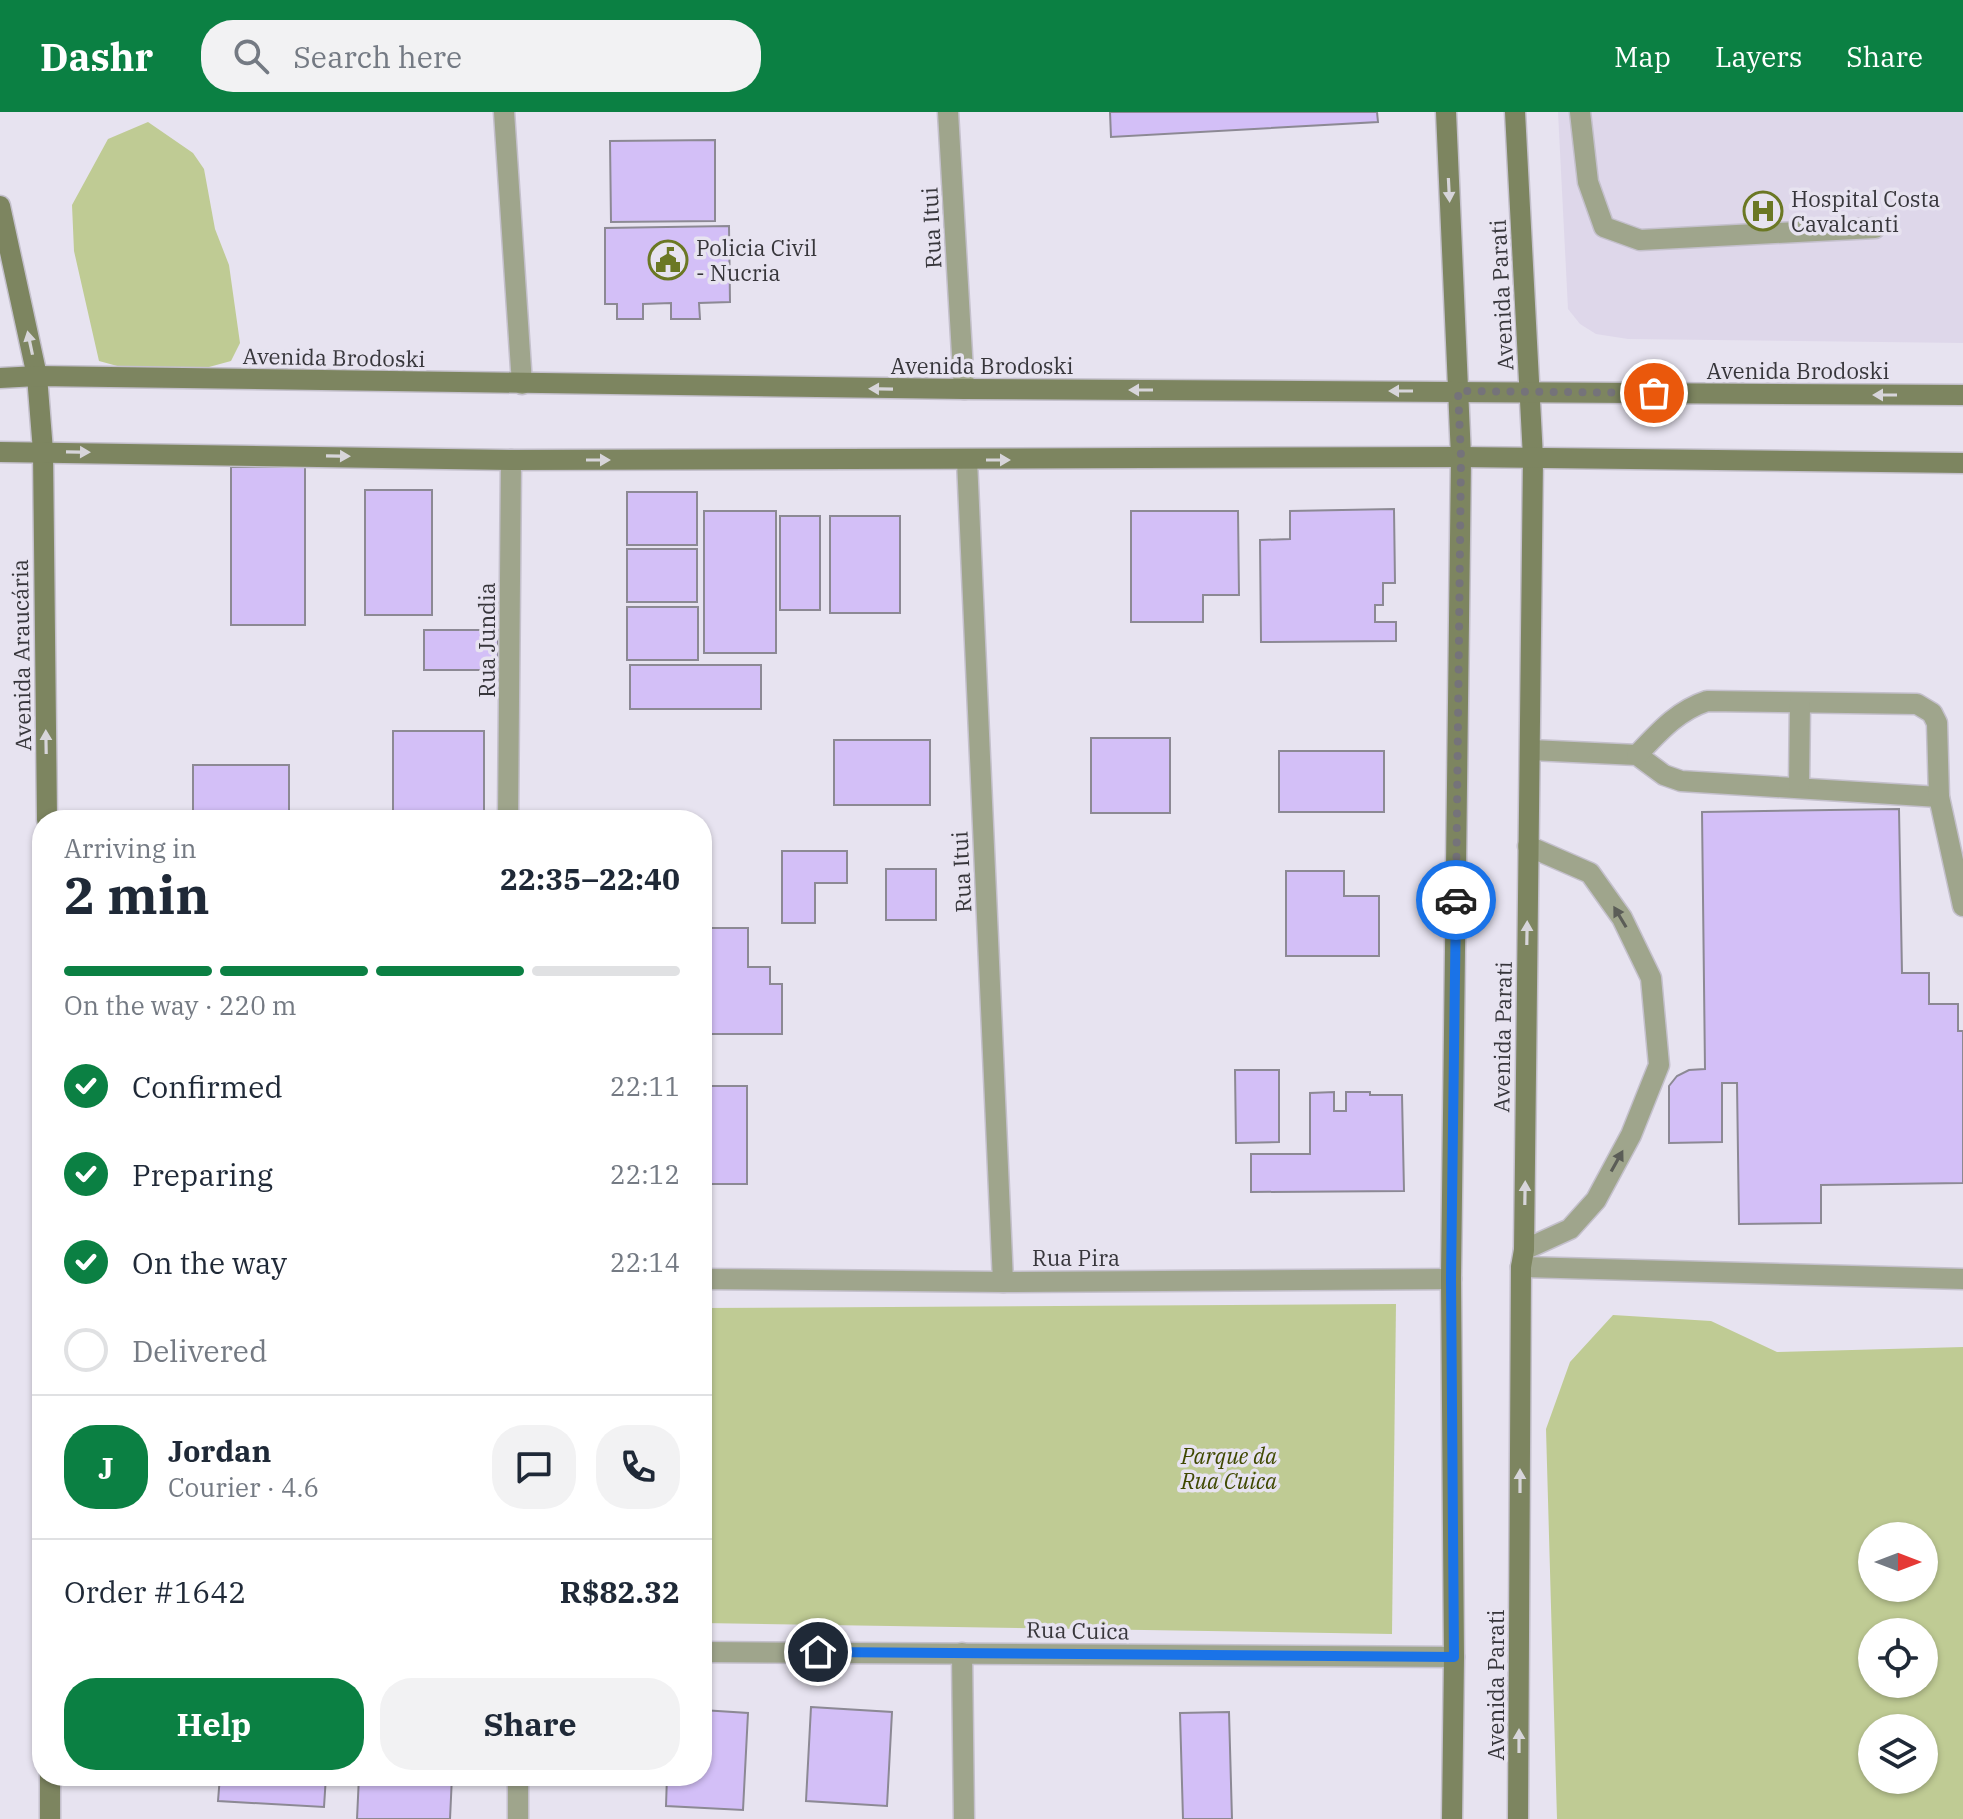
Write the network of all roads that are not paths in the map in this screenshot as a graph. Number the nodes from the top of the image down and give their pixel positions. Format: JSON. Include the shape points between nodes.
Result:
{"nodes":[{"id":1,"x":504,"y":112,"type":"edge"},
{"id":2,"x":948,"y":112,"type":"edge"},
{"id":3,"x":1446,"y":112,"type":"edge"},
{"id":4,"x":1515,"y":112,"type":"edge"},
{"id":5,"x":1580,"y":112,"type":"edge"},
{"id":6,"x":0,"y":206,"type":"edge"},
{"id":7,"x":1875,"y":228,"type":"dead end"},
{"id":8,"x":37,"y":376,"type":"junction"},
{"id":9,"x":0,"y":378,"type":"edge"},
{"id":10,"x":522,"y":384,"type":"junction"},
{"id":11,"x":964,"y":389,"type":"junction"},
{"id":12,"x":1458,"y":391,"type":"junction"},
{"id":13,"x":1530,"y":393,"type":"junction"},
{"id":14,"x":1963,"y":395,"type":"edge"},
{"id":15,"x":43,"y":451,"type":"junction"},
{"id":16,"x":0,"y":452,"type":"edge"},
{"id":17,"x":1461,"y":457,"type":"junction"},
{"id":18,"x":1533,"y":458,"type":"junction"},
{"id":19,"x":511,"y":460,"type":"junction"},
{"id":20,"x":967,"y":460,"type":"junction"},
{"id":21,"x":1963,"y":463,"type":"edge"},
{"id":22,"x":1800,"y":703,"type":"junction"},
{"id":23,"x":1531,"y":750,"type":"junction"},
{"id":24,"x":1637,"y":755,"type":"junction"},
{"id":25,"x":1799,"y":787,"type":"junction"},
{"id":26,"x":1939,"y":797,"type":"junction"},
{"id":27,"x":47,"y":810,"type":"edge"},
{"id":28,"x":508,"y":810,"type":"edge"},
{"id":29,"x":1528,"y":846,"type":"junction"},
{"id":30,"x":1963,"y":906,"type":"edge"},
{"id":31,"x":1522,"y":1258,"type":"junction"},
{"id":32,"x":712,"y":1279,"type":"edge"},
{"id":33,"x":1451,"y":1279,"type":"junction"},
{"id":34,"x":1963,"y":1279,"type":"edge"},
{"id":35,"x":1003,"y":1282,"type":"junction"},
{"id":36,"x":712,"y":1652,"type":"edge"},
{"id":37,"x":962,"y":1653,"type":"junction"},
{"id":38,"x":1454,"y":1657,"type":"junction"},
{"id":39,"x":50,"y":1786,"type":"edge"},
{"id":40,"x":518,"y":1786,"type":"edge"},
{"id":41,"x":50,"y":1819,"type":"edge"},
{"id":42,"x":518,"y":1819,"type":"edge"},
{"id":43,"x":964,"y":1819,"type":"edge"},
{"id":44,"x":1452,"y":1819,"type":"edge"},
{"id":45,"x":1518,"y":1819,"type":"edge"}],
"edges":[{"from":1,"to":10,"type":"street"},
{"from":2,"to":11,"type":"street","name":"Rua Itui"},
{"from":3,"to":12,"type":"street","name":"Avenida Parati","one_way":true},
{"from":4,"to":13,"type":"street","name":"Avenida Parati"},
{"from":5,"to":7,"type":"street","via":[[1588,182],[1604,227],[1640,240]]},
{"from":8,"to":6,"type":"street","name":"Avenida Araucária","one_way":true},
{"from":8,"to":9,"type":"street","name":"Avenida Brodoski"},
{"from":8,"to":10,"type":"street","name":"Avenida Brodoski"},
{"from":8,"to":15,"type":"street","name":"Avenida Araucária"},
{"from":11,"to":10,"type":"street","name":"Avenida Brodoski","one_way":true},
{"from":12,"to":11,"type":"street","name":"Avenida Brodoski","one_way":true},
{"from":12,"to":13,"type":"street","name":"Avenida Brodoski"},
{"from":12,"to":17,"type":"street","name":"Avenida Parati"},
{"from":14,"to":13,"type":"street","name":"Avenida Brodoski","one_way":true},
{"from":13,"to":18,"type":"street","name":"Avenida Parati"},
{"from":15,"to":16,"type":"street"},
{"from":15,"to":19,"type":"street","one_way":true},
{"from":27,"to":15,"type":"street","name":"Avenida Araucária","one_way":true},
{"from":17,"to":18,"type":"street"},
{"from":20,"to":17,"type":"street","one_way":true},
{"from":17,"to":33,"type":"street","name":"Avenida Parati"},
{"from":18,"to":21,"type":"street"},
{"from":18,"to":23,"type":"street","name":"Avenida Parati"},
{"from":19,"to":20,"type":"street","one_way":true},
{"from":19,"to":28,"type":"street","name":"Rua Jundia"},
{"from":20,"to":35,"type":"street","name":"Rua Itui"},
{"from":22,"to":24,"type":"street","via":[[1707,701],[1688,707]]},
{"from":22,"to":25,"type":"street"},
{"from":22,"to":26,"type":"street","via":[[1917,704],[1932,713],[1937,723]]},
{"from":23,"to":24,"type":"street"},
{"from":23,"to":29,"type":"street","name":"Avenida Parati"},
{"from":24,"to":25,"type":"street","via":[[1681,781]]},
{"from":25,"to":26,"type":"street"},
{"from":26,"to":30,"type":"street"},
{"from":31,"to":29,"type":"street","name":"Avenida Parati","one_way":true},
{"from":31,"to":29,"type":"street","one_way":true,"via":[[1570,1229],[1596,1200],[1631,1135],[1659,1065],[1651,978],[1622,918],[1590,873]]},
{"from":31,"to":34,"type":"street"},
{"from":45,"to":31,"type":"street","name":"Avenida Parati","one_way":true},
{"from":32,"to":35,"type":"street","name":"Rua Pira"},
{"from":33,"to":35,"type":"street","name":"Rua Pira"},
{"from":33,"to":38,"type":"street","name":"Avenida Parati"},
{"from":36,"to":37,"type":"street","name":"Rua Cuica"},
{"from":37,"to":38,"type":"street","name":"Rua Cuica"},
{"from":37,"to":43,"type":"street"},
{"from":38,"to":44,"type":"street","name":"Avenida Parati"},
{"from":39,"to":41,"type":"street"},
{"from":40,"to":42,"type":"street"}]}
